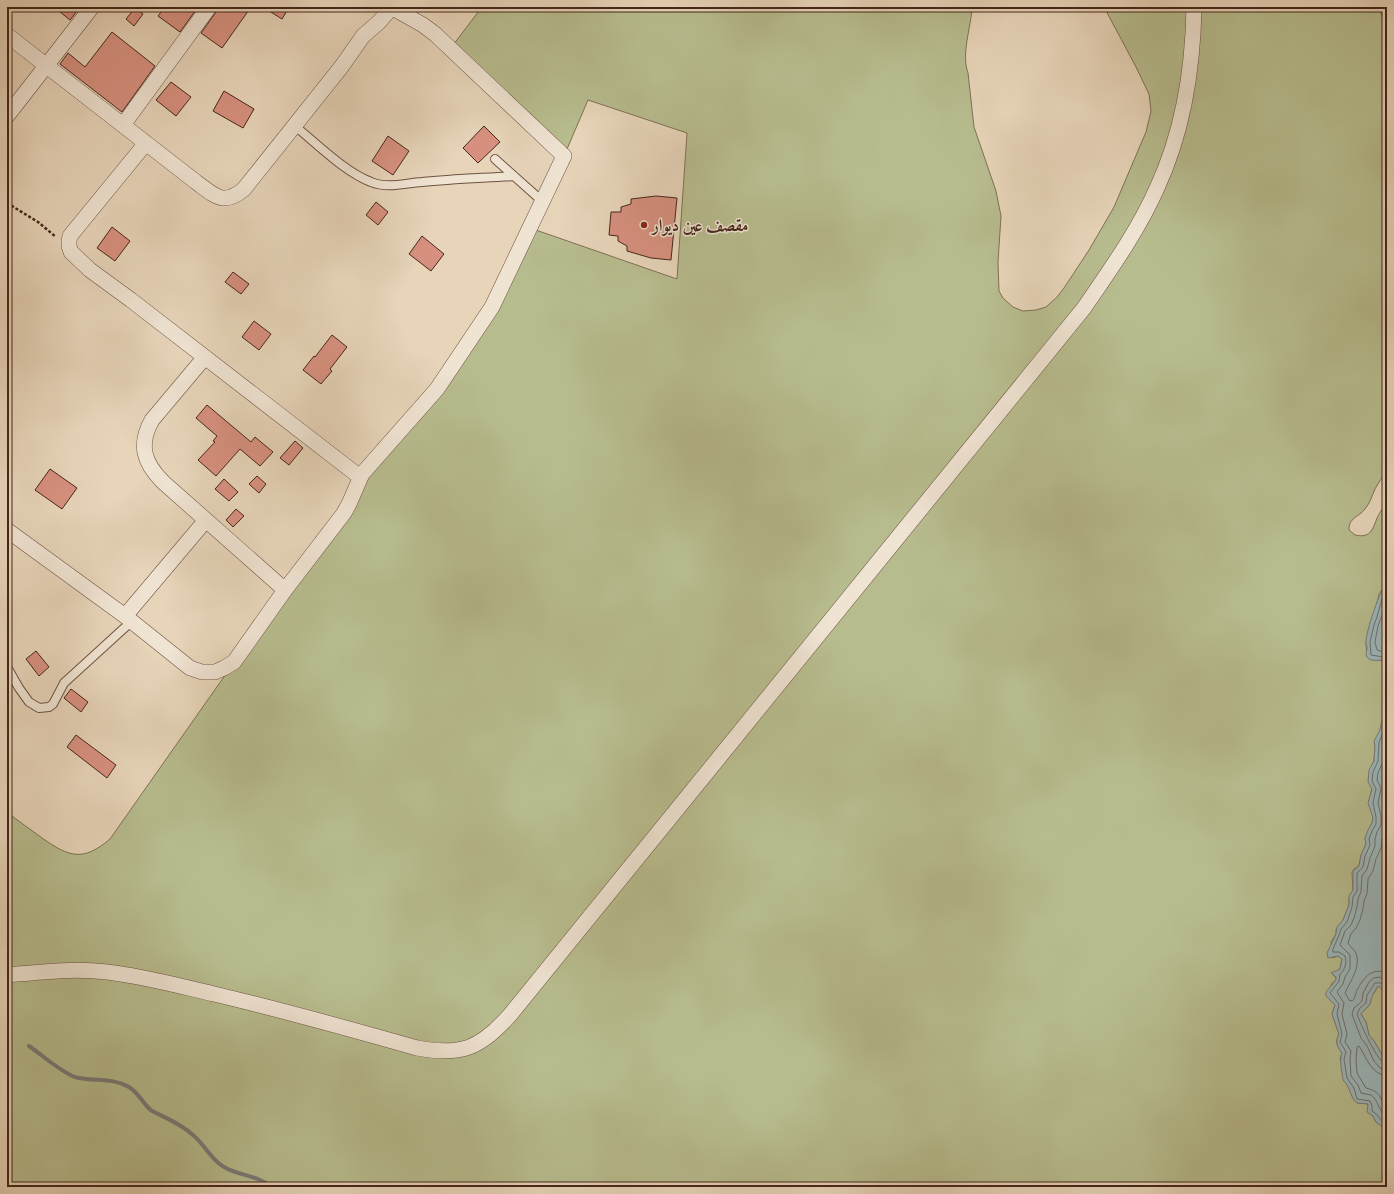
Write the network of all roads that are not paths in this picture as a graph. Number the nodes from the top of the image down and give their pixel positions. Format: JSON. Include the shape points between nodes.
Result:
{"nodes":[{"id":1,"x":92,"y":7,"type":"edge"},
{"id":2,"x":208,"y":7,"type":"edge"},
{"id":3,"x":392,"y":7,"type":"edge"},
{"id":4,"x":1194,"y":7,"type":"edge"},
{"id":5,"x":7,"y":35,"type":"edge"},
{"id":6,"x":46,"y":66,"type":"junction"},
{"id":7,"x":7,"y":116,"type":"edge"},
{"id":8,"x":123,"y":125,"type":"junction"},
{"id":9,"x":295,"y":126,"type":"junction"},
{"id":10,"x":146,"y":143,"type":"junction"},
{"id":11,"x":495,"y":159,"type":"dead end"},
{"id":12,"x":514,"y":176,"type":"junction"},
{"id":13,"x":542,"y":201,"type":"junction"},
{"id":14,"x":205,"y":357,"type":"junction"},
{"id":15,"x":360,"y":477,"type":"junction"},
{"id":16,"x":206,"y":520,"type":"junction"},
{"id":17,"x":7,"y":530,"type":"edge"},
{"id":18,"x":285,"y":590,"type":"junction"},
{"id":19,"x":128,"y":618,"type":"junction"},
{"id":20,"x":7,"y":666,"type":"edge"},
{"id":21,"x":7,"y":975,"type":"edge"}],
"edges":[{"from":1,"to":6,"type":"street"},
{"from":2,"to":8,"type":"street"},
{"from":3,"to":9,"type":"street","via":[[363,36]]},
{"from":3,"to":13,"type":"street","via":[[435,34],[564,156]]},
{"from":4,"to":21,"type":"street","via":[[1186,88],[1167,166],[1143,216],[1100,285],[1084,308],[515,1009],[492,1034],[461,1050],[435,1051],[282,1010],[128,975],[57,971]]},
{"from":5,"to":6,"type":"street"},
{"from":6,"to":7,"type":"street"},
{"from":6,"to":8,"type":"street"},
{"from":8,"to":10,"type":"street"},
{"from":9,"to":10,"type":"street","via":[[244,189],[235,196],[225,199],[212,194]]},
{"from":9,"to":12,"type":"lane","via":[[346,168],[382,186]]},
{"from":10,"to":14,"type":"street","via":[[74,231],[69,246],[71,252],[90,270]]},
{"from":11,"to":12,"type":"lane"},
{"from":12,"to":13,"type":"lane"},
{"from":13,"to":15,"type":"street","via":[[492,307],[454,365],[437,389]]},
{"from":14,"to":15,"type":"street"},
{"from":14,"to":16,"type":"street","via":[[152,420],[146,432],[144,447],[147,462],[156,476]]},
{"from":15,"to":18,"type":"street","via":[[344,513]]},
{"from":16,"to":18,"type":"street"},
{"from":16,"to":19,"type":"street"},
{"from":17,"to":19,"type":"street"},
{"from":18,"to":19,"type":"street","via":[[236,658],[229,666],[215,672],[202,672],[190,668]]},
{"from":19,"to":20,"type":"lane","via":[[64,683],[49,707],[39,708],[29,702]]}]}
